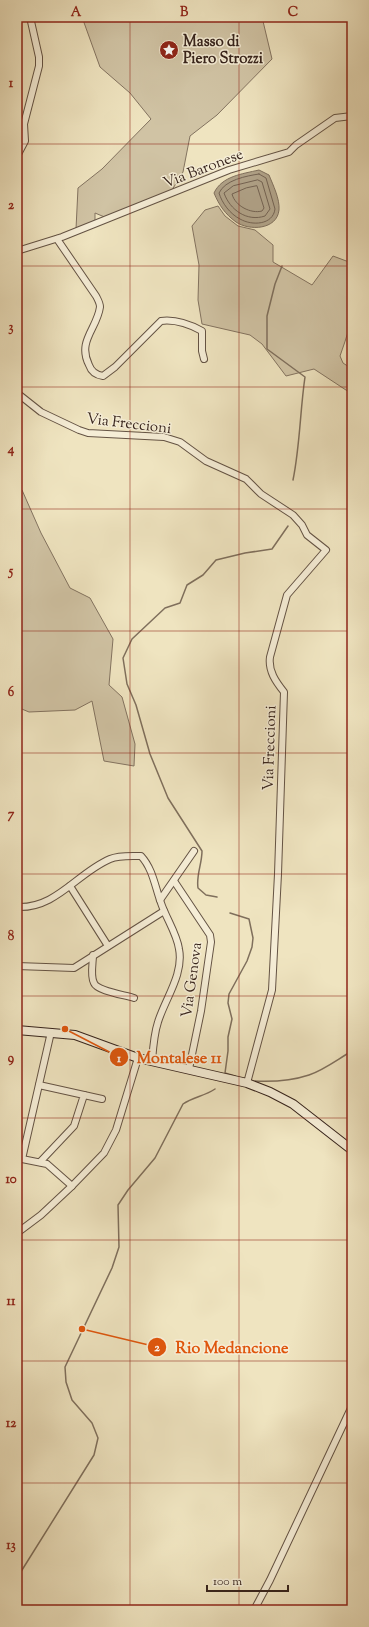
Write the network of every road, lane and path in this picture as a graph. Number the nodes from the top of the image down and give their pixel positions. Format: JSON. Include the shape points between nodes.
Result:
{"nodes":[{"id":1,"x":30,"y":17,"type":"edge"},
{"id":2,"x":352,"y":116,"type":"edge"},
{"id":3,"x":17,"y":156,"type":"edge"},
{"id":4,"x":57,"y":239,"type":"junction"},
{"id":5,"x":17,"y":251,"type":"edge"},
{"id":6,"x":204,"y":359,"type":"dead end"},
{"id":7,"x":17,"y":393,"type":"edge"},
{"id":8,"x":194,"y":851,"type":"dead end"},
{"id":9,"x":174,"y":881,"type":"junction"},
{"id":10,"x":70,"y":886,"type":"junction"},
{"id":11,"x":160,"y":900,"type":"junction"},
{"id":12,"x":17,"y":908,"type":"edge"},
{"id":13,"x":164,"y":911,"type":"junction"},
{"id":14,"x":108,"y":946,"type":"junction"},
{"id":15,"x":93,"y":955,"type":"junction"},
{"id":16,"x":17,"y":966,"type":"edge"},
{"id":17,"x":134,"y":998,"type":"dead end"},
{"id":18,"x":17,"y":1030,"type":"edge"},
{"id":19,"x":51,"y":1032,"type":"junction"},
{"id":20,"x":138,"y":1058,"type":"junction"},
{"id":21,"x":152,"y":1061,"type":"junction"},
{"id":22,"x":189,"y":1069,"type":"junction"},
{"id":23,"x":247,"y":1083,"type":"junction"},
{"id":24,"x":39,"y":1085,"type":"junction"},
{"id":25,"x":84,"y":1095,"type":"junction"},
{"id":26,"x":102,"y":1098,"type":"dead end"},
{"id":27,"x":352,"y":1150,"type":"edge"},
{"id":28,"x":20,"y":1159,"type":"edge"},
{"id":29,"x":40,"y":1162,"type":"junction"},
{"id":30,"x":72,"y":1186,"type":"junction"},
{"id":31,"x":17,"y":1233,"type":"edge"},
{"id":32,"x":352,"y":1406,"type":"edge"},
{"id":33,"x":254,"y":1610,"type":"edge"}],
"edges":[{"from":1,"to":3,"type":"street","via":[[38,66],[24,124],[25,141]]},
{"from":2,"to":4,"type":"street","name":"Via Baronese","via":[[335,118],[289,152],[229,170]]},
{"from":4,"to":5,"type":"street","name":"Via Baronese"},
{"from":4,"to":6,"type":"street","via":[[100,305],[85,343],[85,356],[97,375],[103,376],[115,367],[161,321],[166,320],[181,321],[202,331]]},
{"from":7,"to":23,"type":"street","name":"Via Freccioni","via":[[41,412],[88,433],[164,436],[180,442],[206,462],[246,479],[261,494],[293,515],[307,535],[326,550],[287,595],[270,657],[269,665],[284,692],[272,990]]},
{"from":8,"to":9,"type":"street"},
{"from":9,"to":11,"type":"street"},
{"from":9,"to":22,"type":"street","name":"Via Genova","via":[[208,931],[211,942]]},
{"from":10,"to":11,"type":"street","via":[[111,858],[141,856],[151,872]]},
{"from":10,"to":12,"type":"street","via":[[54,898],[37,905]]},
{"from":10,"to":14,"type":"street"},
{"from":11,"to":13,"type":"street"},
{"from":13,"to":14,"type":"street"},
{"from":13,"to":21,"type":"street","via":[[180,954],[175,980],[157,1024]]},
{"from":14,"to":15,"type":"street"},
{"from":15,"to":16,"type":"street","via":[[74,968]]},
{"from":15,"to":17,"type":"street","via":[[95,985]]},
{"from":18,"to":19,"type":"street"},
{"from":19,"to":20,"type":"street","via":[[81,1037]]},
{"from":19,"to":24,"type":"street"},
{"from":20,"to":21,"type":"street"},
{"from":20,"to":30,"type":"street","via":[[116,1130],[104,1153]]},
{"from":21,"to":22,"type":"street"},
{"from":22,"to":23,"type":"street"},
{"from":23,"to":27,"type":"street","via":[[293,1104]]},
{"from":24,"to":25,"type":"street"},
{"from":24,"to":28,"type":"street"},
{"from":25,"to":26,"type":"street"},
{"from":25,"to":29,"type":"street","via":[[74,1126]]},
{"from":28,"to":29,"type":"street"},
{"from":29,"to":30,"type":"street","via":[[49,1166]]},
{"from":30,"to":31,"type":"street"},
{"from":32,"to":33,"type":"street"}]}
